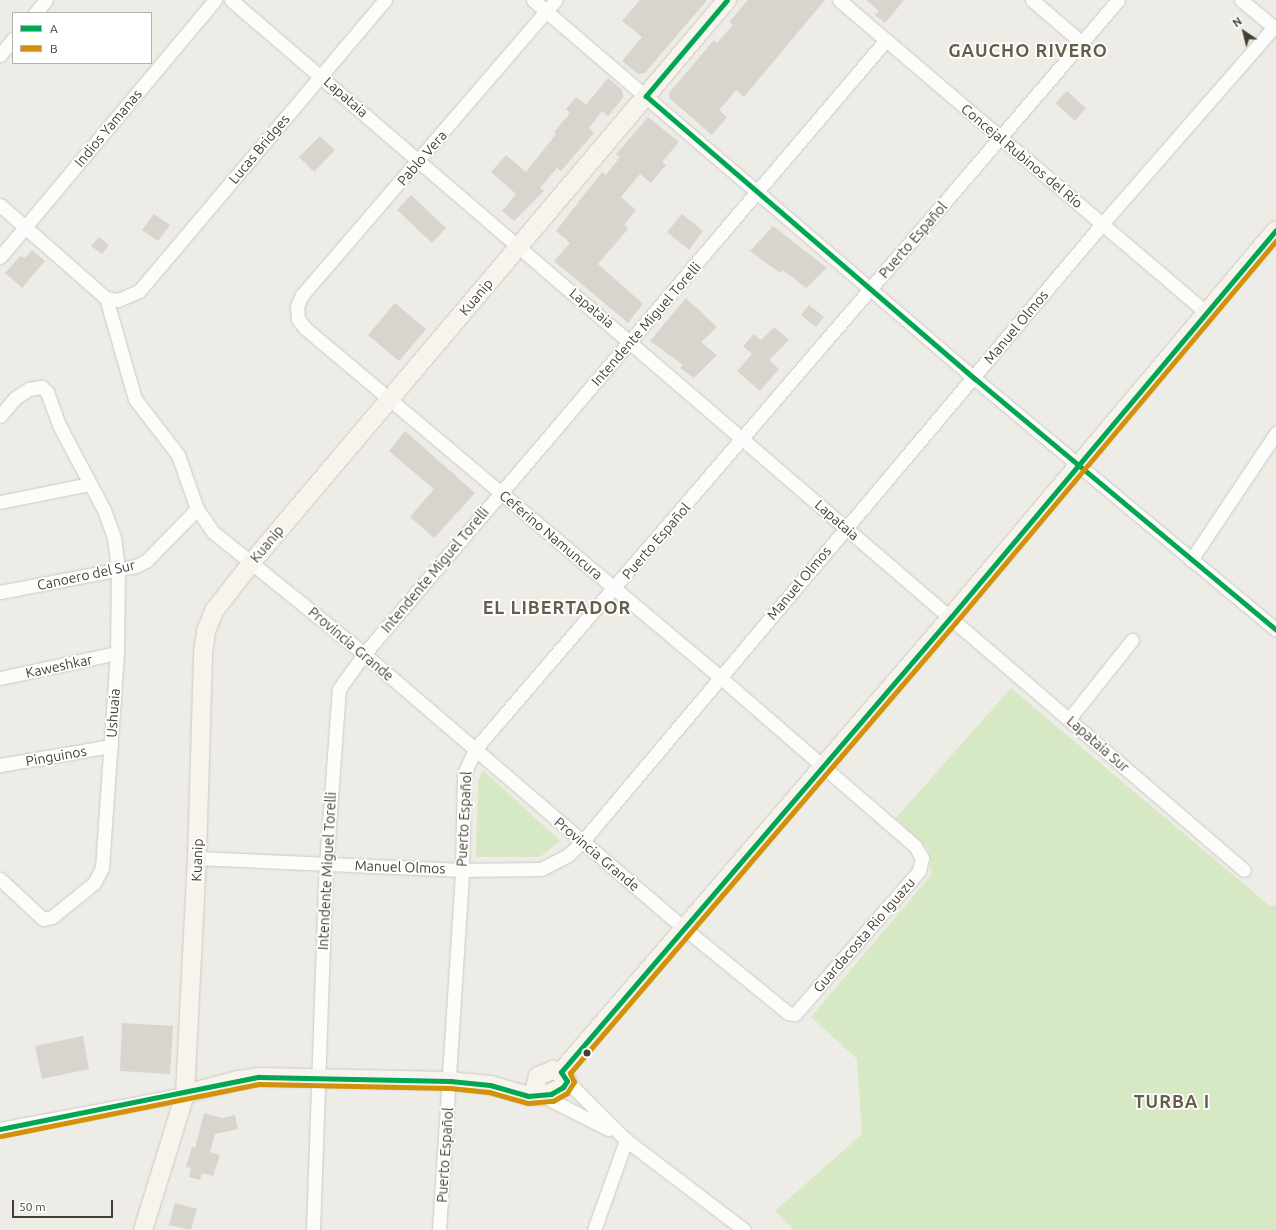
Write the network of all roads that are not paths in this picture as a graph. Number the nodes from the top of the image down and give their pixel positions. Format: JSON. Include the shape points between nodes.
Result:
{"nodes":[{"id":1,"x":46,"y":0,"type":"edge"},
{"id":2,"x":215,"y":0,"type":"edge"},
{"id":3,"x":231,"y":0,"type":"edge"},
{"id":4,"x":385,"y":0,"type":"edge"},
{"id":5,"x":533,"y":0,"type":"edge"},
{"id":6,"x":556,"y":0,"type":"edge"},
{"id":7,"x":727,"y":0,"type":"edge"},
{"id":8,"x":839,"y":0,"type":"edge"},
{"id":9,"x":1032,"y":0,"type":"edge"},
{"id":10,"x":1118,"y":0,"type":"edge"},
{"id":11,"x":1241,"y":0,"type":"edge"},
{"id":12,"x":36,"y":12,"type":"edge"},
{"id":13,"x":547,"y":12,"type":"junction"},
{"id":14,"x":1275,"y":28,"type":"edge"},
{"id":15,"x":12,"y":40,"type":"edge"},
{"id":16,"x":886,"y":40,"type":"junction"},
{"id":17,"x":1081,"y":42,"type":"junction"},
{"id":18,"x":0,"y":55,"type":"edge"},
{"id":19,"x":321,"y":75,"type":"junction"},
{"id":20,"x":646,"y":96,"type":"junction"},
{"id":21,"x":1000,"y":138,"type":"junction"},
{"id":22,"x":420,"y":160,"type":"junction"},
{"id":23,"x":759,"y":192,"type":"junction"},
{"id":24,"x":0,"y":205,"type":"edge"},
{"id":25,"x":1102,"y":224,"type":"junction"},
{"id":26,"x":25,"y":227,"type":"junction"},
{"id":27,"x":1276,"y":230,"type":"edge"},
{"id":28,"x":519,"y":246,"type":"junction"},
{"id":29,"x":0,"y":256,"type":"edge"},
{"id":30,"x":872,"y":288,"type":"junction"},
{"id":31,"x":106,"y":298,"type":"junction"},
{"id":32,"x":1206,"y":312,"type":"junction"},
{"id":33,"x":298,"y":319,"type":"joint"},
{"id":34,"x":632,"y":342,"type":"junction"},
{"id":35,"x":974,"y":378,"type":"junction"},
{"id":36,"x":389,"y":400,"type":"junction"},
{"id":37,"x":0,"y":416,"type":"edge"},
{"id":38,"x":1276,"y":433,"type":"edge"},
{"id":39,"x":744,"y":439,"type":"junction"},
{"id":40,"x":1077,"y":465,"type":"junction"},
{"id":41,"x":90,"y":484,"type":"junction"},
{"id":42,"x":500,"y":494,"type":"junction"},
{"id":43,"x":0,"y":502,"type":"edge"},
{"id":44,"x":197,"y":509,"type":"junction"},
{"id":45,"x":846,"y":528,"type":"junction"},
{"id":46,"x":1191,"y":560,"type":"junction"},
{"id":47,"x":252,"y":562,"type":"junction"},
{"id":48,"x":118,"y":570,"type":"junction"},
{"id":49,"x":615,"y":589,"type":"junction"},
{"id":50,"x":0,"y":592,"type":"edge"},
{"id":51,"x":951,"y":617,"type":"junction"},
{"id":52,"x":1276,"y":630,"type":"edge"},
{"id":53,"x":1132,"y":640,"type":"dead end"},
{"id":54,"x":117,"y":653,"type":"junction"},
{"id":55,"x":364,"y":654,"type":"junction"},
{"id":56,"x":720,"y":677,"type":"junction"},
{"id":57,"x":0,"y":678,"type":"edge"},
{"id":58,"x":1069,"y":719,"type":"junction"},
{"id":59,"x":111,"y":746,"type":"junction"},
{"id":60,"x":475,"y":749,"type":"junction"},
{"id":61,"x":0,"y":765,"type":"edge"},
{"id":62,"x":822,"y":766,"type":"junction"},
{"id":63,"x":582,"y":842,"type":"junction"},
{"id":64,"x":915,"y":846,"type":"joint"},
{"id":65,"x":197,"y":858,"type":"junction"},
{"id":66,"x":326,"y":865,"type":"junction"},
{"id":67,"x":462,"y":870,"type":"junction"},
{"id":68,"x":1244,"y":870,"type":"dead end"},
{"id":69,"x":0,"y":879,"type":"edge"},
{"id":70,"x":685,"y":928,"type":"junction"},
{"id":71,"x":788,"y":1013,"type":"joint"},
{"id":72,"x":538,"y":1076,"type":"junction"},
{"id":73,"x":564,"y":1076,"type":"junction"},
{"id":74,"x":317,"y":1079,"type":"junction"},
{"id":75,"x":450,"y":1081,"type":"junction"},
{"id":76,"x":490,"y":1085,"type":"junction"},
{"id":77,"x":185,"y":1094,"type":"junction"},
{"id":78,"x":540,"y":1096,"type":"junction"},
{"id":79,"x":0,"y":1129,"type":"edge"},
{"id":80,"x":626,"y":1140,"type":"junction"},
{"id":81,"x":143,"y":1230,"type":"edge"},
{"id":82,"x":313,"y":1230,"type":"edge"},
{"id":83,"x":440,"y":1230,"type":"edge"},
{"id":84,"x":594,"y":1230,"type":"edge"},
{"id":85,"x":744,"y":1230,"type":"edge"}],
"edges":[{"from":1,"to":12,"type":"street"},
{"from":2,"to":26,"type":"street","name":"Indios Yamanas"},
{"from":3,"to":19,"type":"street","name":"Lapataia"},
{"from":4,"to":19,"type":"street","name":"Lucas Bridges"},
{"from":5,"to":13,"type":"street"},
{"from":6,"to":13,"type":"street","name":"Pablo Vera"},
{"from":7,"to":20,"type":"main road","name":"Kuanip"},
{"from":8,"to":16,"type":"street","name":"Concejal Rubinos del Río"},
{"from":9,"to":17,"type":"street"},
{"from":10,"to":17,"type":"street","name":"Puerto Español"},
{"from":11,"to":14,"type":"street"},
{"from":13,"to":20,"type":"street"},
{"from":13,"to":22,"type":"street","name":"Pablo Vera"},
{"from":14,"to":25,"type":"street","name":"Manuel Olmos"},
{"from":15,"to":18,"type":"street"},
{"from":16,"to":21,"type":"street","name":"Concejal Rubinos del Río"},
{"from":16,"to":23,"type":"street","name":"Intendente Miguel Torelli"},
{"from":17,"to":21,"type":"street","name":"Puerto Español"},
{"from":19,"to":22,"type":"street","name":"Lapataia"},
{"from":19,"to":31,"type":"street","name":"Lucas Bridges","via":[[139,291],[118,300]]},
{"from":20,"to":23,"type":"street"},
{"from":20,"to":28,"type":"main road","name":"Kuanip"},
{"from":21,"to":25,"type":"street","name":"Concejal Rubinos del Río"},
{"from":21,"to":30,"type":"street","name":"Puerto Español"},
{"from":22,"to":28,"type":"street","name":"Lapataia"},
{"from":22,"to":33,"type":"street","name":"Pablo Vera","via":[[302,295],[297,306]]},
{"from":23,"to":30,"type":"street"},
{"from":23,"to":34,"type":"street","name":"Intendente Miguel Torelli"},
{"from":24,"to":26,"type":"street"},
{"from":25,"to":32,"type":"street","name":"Concejal Rubinos del Río"},
{"from":25,"to":35,"type":"street","name":"Manuel Olmos"},
{"from":26,"to":29,"type":"street","name":"Indios Yamanas"},
{"from":26,"to":31,"type":"street"},
{"from":27,"to":32,"type":"main road"},
{"from":28,"to":34,"type":"street","name":"Lapataia"},
{"from":28,"to":36,"type":"main road","name":"Kuanip"},
{"from":30,"to":35,"type":"street"},
{"from":30,"to":39,"type":"street","name":"Puerto Español"},
{"from":31,"to":44,"type":"street","name":"Provincia Grande","via":[[135,399],[178,455]]},
{"from":32,"to":40,"type":"main road"},
{"from":33,"to":36,"type":"street","name":"Ceferino Namuncura","via":[[305,328]]},
{"from":34,"to":39,"type":"street","name":"Lapataia"},
{"from":34,"to":42,"type":"street","name":"Intendente Miguel Torelli"},
{"from":35,"to":40,"type":"street"},
{"from":35,"to":45,"type":"street","name":"Manuel Olmos"},
{"from":36,"to":42,"type":"street","name":"Ceferino Namuncura"},
{"from":36,"to":47,"type":"main road","name":"Kuanip"},
{"from":37,"to":41,"type":"street","name":"Ushuaia","via":[[15,398],[29,389],[42,387],[51,399],[59,425]]},
{"from":38,"to":46,"type":"street"},
{"from":39,"to":45,"type":"street","name":"Lapataia"},
{"from":39,"to":49,"type":"street","name":"Puerto Español"},
{"from":40,"to":46,"type":"street"},
{"from":40,"to":51,"type":"main road"},
{"from":41,"to":43,"type":"street"},
{"from":41,"to":48,"type":"street","name":"Ushuaia","via":[[104,510],[114,537]]},
{"from":42,"to":49,"type":"street","name":"Ceferino Namuncura"},
{"from":42,"to":55,"type":"street","name":"Intendente Miguel Torelli"},
{"from":44,"to":47,"type":"street","name":"Provincia Grande","via":[[213,532]]},
{"from":44,"to":48,"type":"street","name":"Canoero del Sur","via":[[146,561]]},
{"from":45,"to":51,"type":"street","name":"Lapataia"},
{"from":45,"to":56,"type":"street","name":"Manuel Olmos"},
{"from":46,"to":52,"type":"street"},
{"from":47,"to":55,"type":"street","name":"Provincia Grande"},
{"from":47,"to":65,"type":"main road","name":"Kuanip","via":[[214,611],[206,631]]},
{"from":48,"to":50,"type":"street","name":"Canoero del Sur"},
{"from":48,"to":54,"type":"street","name":"Ushuaia"},
{"from":49,"to":56,"type":"street","name":"Ceferino Namuncura"},
{"from":49,"to":60,"type":"street","name":"Puerto Español"},
{"from":51,"to":58,"type":"street","name":"Lapataia Sur"},
{"from":51,"to":62,"type":"main road"},
{"from":53,"to":58,"type":"street"},
{"from":54,"to":57,"type":"street","name":"Kaweshkar"},
{"from":54,"to":59,"type":"street","name":"Ushuaia"},
{"from":55,"to":60,"type":"street","name":"Provincia Grande"},
{"from":55,"to":66,"type":"street","name":"Intendente Miguel Torelli","via":[[339,689],[337,699]]},
{"from":56,"to":62,"type":"street","name":"Ceferino Namuncura"},
{"from":56,"to":63,"type":"street","name":"Manuel Olmos"},
{"from":58,"to":68,"type":"street","name":"Lapataia Sur"},
{"from":59,"to":61,"type":"street","name":"Pinguinos"},
{"from":59,"to":69,"type":"street","name":"Ushuaia","via":[[100,873],[94,883],[52,917],[43,919]]},
{"from":60,"to":63,"type":"street","name":"Provincia Grande"},
{"from":60,"to":67,"type":"street","name":"Puerto Español","via":[[464,774]]},
{"from":62,"to":64,"type":"street","name":"Ceferino Namuncura"},
{"from":62,"to":70,"type":"main road"},
{"from":63,"to":67,"type":"street","name":"Manuel Olmos","via":[[568,855],[541,869]]},
{"from":63,"to":70,"type":"street","name":"Provincia Grande"},
{"from":64,"to":71,"type":"street","name":"Guardacosta Rio Iguazu","via":[[922,858],[919,870],[795,1014]]},
{"from":65,"to":66,"type":"street","name":"Manuel Olmos"},
{"from":65,"to":77,"type":"main road","name":"Kuanip"},
{"from":66,"to":67,"type":"street","name":"Manuel Olmos"},
{"from":66,"to":74,"type":"street","name":"Intendente Miguel Torelli"},
{"from":67,"to":75,"type":"street","name":"Puerto Español"},
{"from":70,"to":71,"type":"street","name":"Provincia Grande"},
{"from":70,"to":73,"type":"main road"},
{"from":72,"to":73,"type":"main road","via":[[553,1070]]},
{"from":72,"to":76,"type":"main road"},
{"from":72,"to":78,"type":"main road","via":[[534,1088]]},
{"from":73,"to":78,"type":"main road","via":[[557,1090]]},
{"from":73,"to":80,"type":"street"},
{"from":74,"to":75,"type":"main road"},
{"from":74,"to":77,"type":"main road","via":[[258,1077]]},
{"from":74,"to":82,"type":"street","name":"Intendente Miguel Torelli"},
{"from":75,"to":76,"type":"main road"},
{"from":75,"to":83,"type":"street","name":"Puerto Español"},
{"from":76,"to":78,"type":"main road","via":[[515,1093]]},
{"from":77,"to":79,"type":"street"},
{"from":77,"to":81,"type":"main road","name":"Kuanip"},
{"from":78,"to":80,"type":"street","via":[[563,1104]]},
{"from":80,"to":84,"type":"street"},
{"from":80,"to":85,"type":"street"}]}
